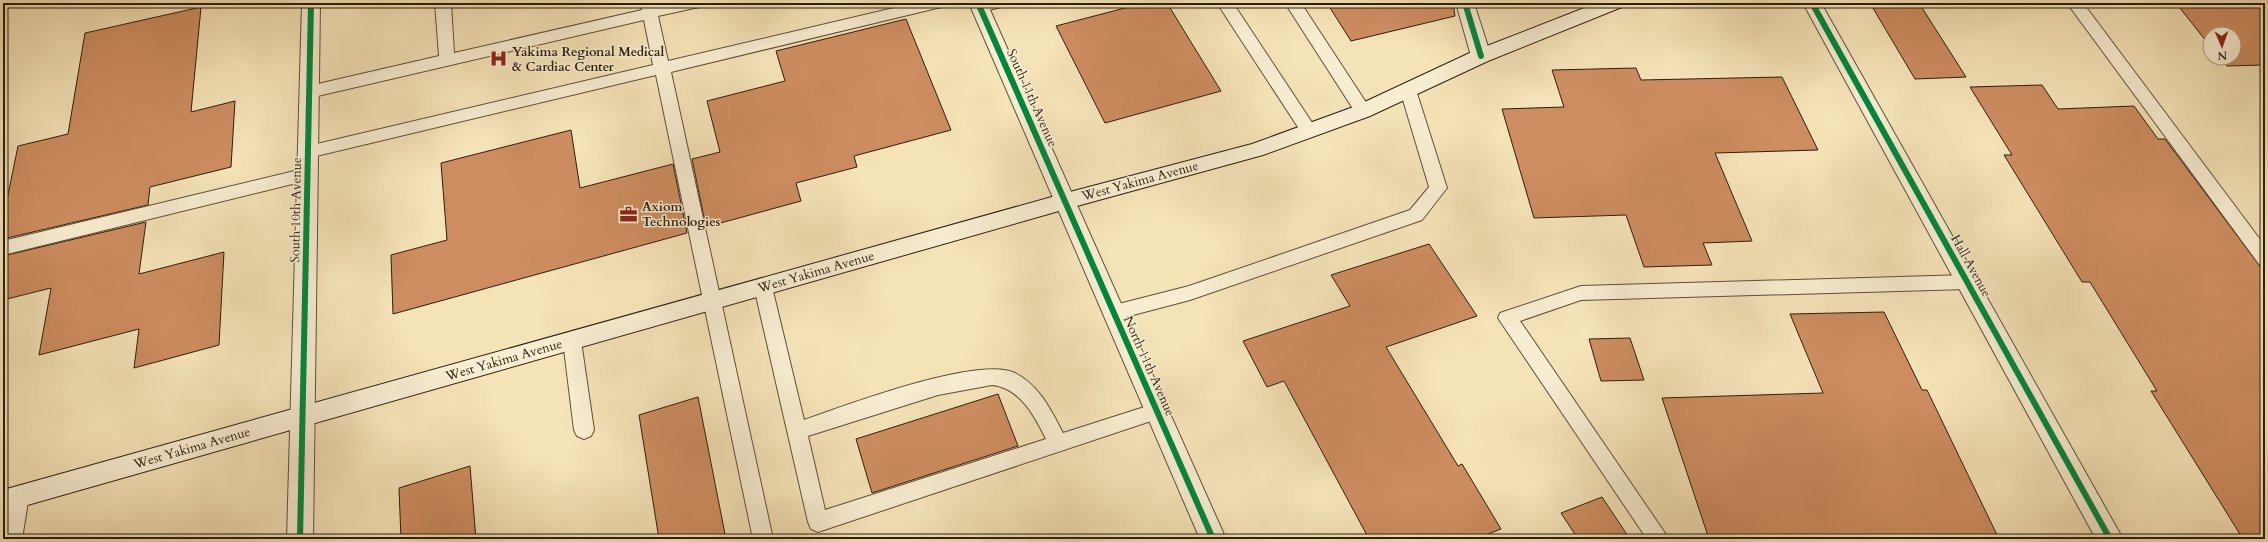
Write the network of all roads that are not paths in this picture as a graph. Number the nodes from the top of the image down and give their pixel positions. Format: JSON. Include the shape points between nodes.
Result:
{"nodes":[{"id":1,"x":311,"y":3,"type":"edge"},
{"id":2,"x":443,"y":3,"type":"edge"},
{"id":3,"x":694,"y":3,"type":"edge"},
{"id":4,"x":937,"y":3,"type":"edge"},
{"id":5,"x":1226,"y":3,"type":"edge"},
{"id":6,"x":1294,"y":3,"type":"edge"},
{"id":7,"x":1464,"y":3,"type":"edge"},
{"id":8,"x":1615,"y":3,"type":"edge"},
{"id":9,"x":1812,"y":3,"type":"edge"},
{"id":10,"x":2075,"y":3,"type":"edge"},
{"id":11,"x":985,"y":4,"type":"edge"},
{"id":12,"x":649,"y":8,"type":"edge"},
{"id":13,"x":1481,"y":56,"type":"junction"},
{"id":14,"x":447,"y":60,"type":"junction"},
{"id":15,"x":662,"y":68,"type":"junction"},
{"id":16,"x":1408,"y":90,"type":"junction"},
{"id":17,"x":309,"y":92,"type":"junction"},
{"id":18,"x":1362,"y":111,"type":"junction"},
{"id":19,"x":1309,"y":131,"type":"junction"},
{"id":20,"x":308,"y":152,"type":"junction"},
{"id":21,"x":308,"y":174,"type":"junction"},
{"id":22,"x":1066,"y":201,"type":"junction"},
{"id":23,"x":3,"y":248,"type":"edge"},
{"id":24,"x":2265,"y":259,"type":"edge"},
{"id":25,"x":1967,"y":282,"type":"junction"},
{"id":26,"x":763,"y":287,"type":"junction"},
{"id":27,"x":712,"y":301,"type":"junction"},
{"id":28,"x":1114,"y":312,"type":"junction"},
{"id":29,"x":572,"y":341,"type":"junction"},
{"id":30,"x":1157,"y":411,"type":"junction"},
{"id":31,"x":303,"y":417,"type":"junction"},
{"id":32,"x":584,"y":430,"type":"dead end"},
{"id":33,"x":796,"y":431,"type":"junction"},
{"id":34,"x":1058,"y":443,"type":"junction"},
{"id":35,"x":11,"y":499,"type":"edge"},
{"id":36,"x":12,"y":539,"type":"edge"},
{"id":37,"x":300,"y":539,"type":"edge"},
{"id":38,"x":763,"y":539,"type":"edge"},
{"id":39,"x":1213,"y":539,"type":"edge"},
{"id":40,"x":1659,"y":539,"type":"edge"},
{"id":41,"x":2110,"y":539,"type":"edge"}],
"edges":[{"from":1,"to":17,"type":"street","name":"South 10th Avenue"},
{"from":2,"to":14,"type":"lane"},
{"from":3,"to":12,"type":"lane"},
{"from":4,"to":15,"type":"lane"},
{"from":5,"to":19,"type":"lane"},
{"from":6,"to":18,"type":"lane"},
{"from":7,"to":13,"type":"street"},
{"from":8,"to":13,"type":"street","name":"West Yakima Avenue"},
{"from":9,"to":25,"type":"street","name":"Hall Avenue"},
{"from":10,"to":24,"type":"lane"},
{"from":11,"to":22,"type":"street","name":"South 11th Avenue"},
{"from":12,"to":14,"type":"lane"},
{"from":12,"to":15,"type":"lane"},
{"from":13,"to":16,"type":"street","name":"West Yakima Avenue"},
{"from":14,"to":17,"type":"lane"},
{"from":15,"to":20,"type":"lane"},
{"from":15,"to":27,"type":"lane"},
{"from":16,"to":18,"type":"street","name":"West Yakima Avenue"},
{"from":16,"to":28,"type":"lane","via":[[1438,188],[1416,215],[1190,293]]},
{"from":17,"to":20,"type":"street","name":"South 10th Avenue"},
{"from":18,"to":19,"type":"street","name":"West Yakima Avenue"},
{"from":19,"to":22,"type":"street","name":"West Yakima Avenue","via":[[1256,150]]},
{"from":20,"to":21,"type":"street","name":"South 10th Avenue"},
{"from":21,"to":23,"type":"lane"},
{"from":21,"to":31,"type":"street","name":"South 10th Avenue"},
{"from":22,"to":26,"type":"street","name":"West Yakima Avenue"},
{"from":22,"to":28,"type":"street","name":"North 11th Avenue"},
{"from":25,"to":40,"type":"lane","via":[[1581,292],[1507,318]]},
{"from":25,"to":41,"type":"street","name":"Hall Avenue"},
{"from":26,"to":27,"type":"street","name":"West Yakima Avenue"},
{"from":26,"to":33,"type":"lane"},
{"from":27,"to":29,"type":"street","name":"West Yakima Avenue"},
{"from":27,"to":38,"type":"lane"},
{"from":28,"to":30,"type":"street","name":"North 11th Avenue"},
{"from":29,"to":31,"type":"street","name":"West Yakima Avenue"},
{"from":29,"to":32,"type":"lane"},
{"from":30,"to":34,"type":"lane"},
{"from":30,"to":39,"type":"street","name":"North 11th Avenue"},
{"from":31,"to":35,"type":"street","name":"West Yakima Avenue"},
{"from":31,"to":37,"type":"street","name":"South 10th Avenue"},
{"from":33,"to":34,"type":"lane","via":[[933,388],[977,377],[1006,377],[1035,399]]},
{"from":33,"to":34,"type":"lane","via":[[818,522]]},
{"from":35,"to":36,"type":"lane"}]}
